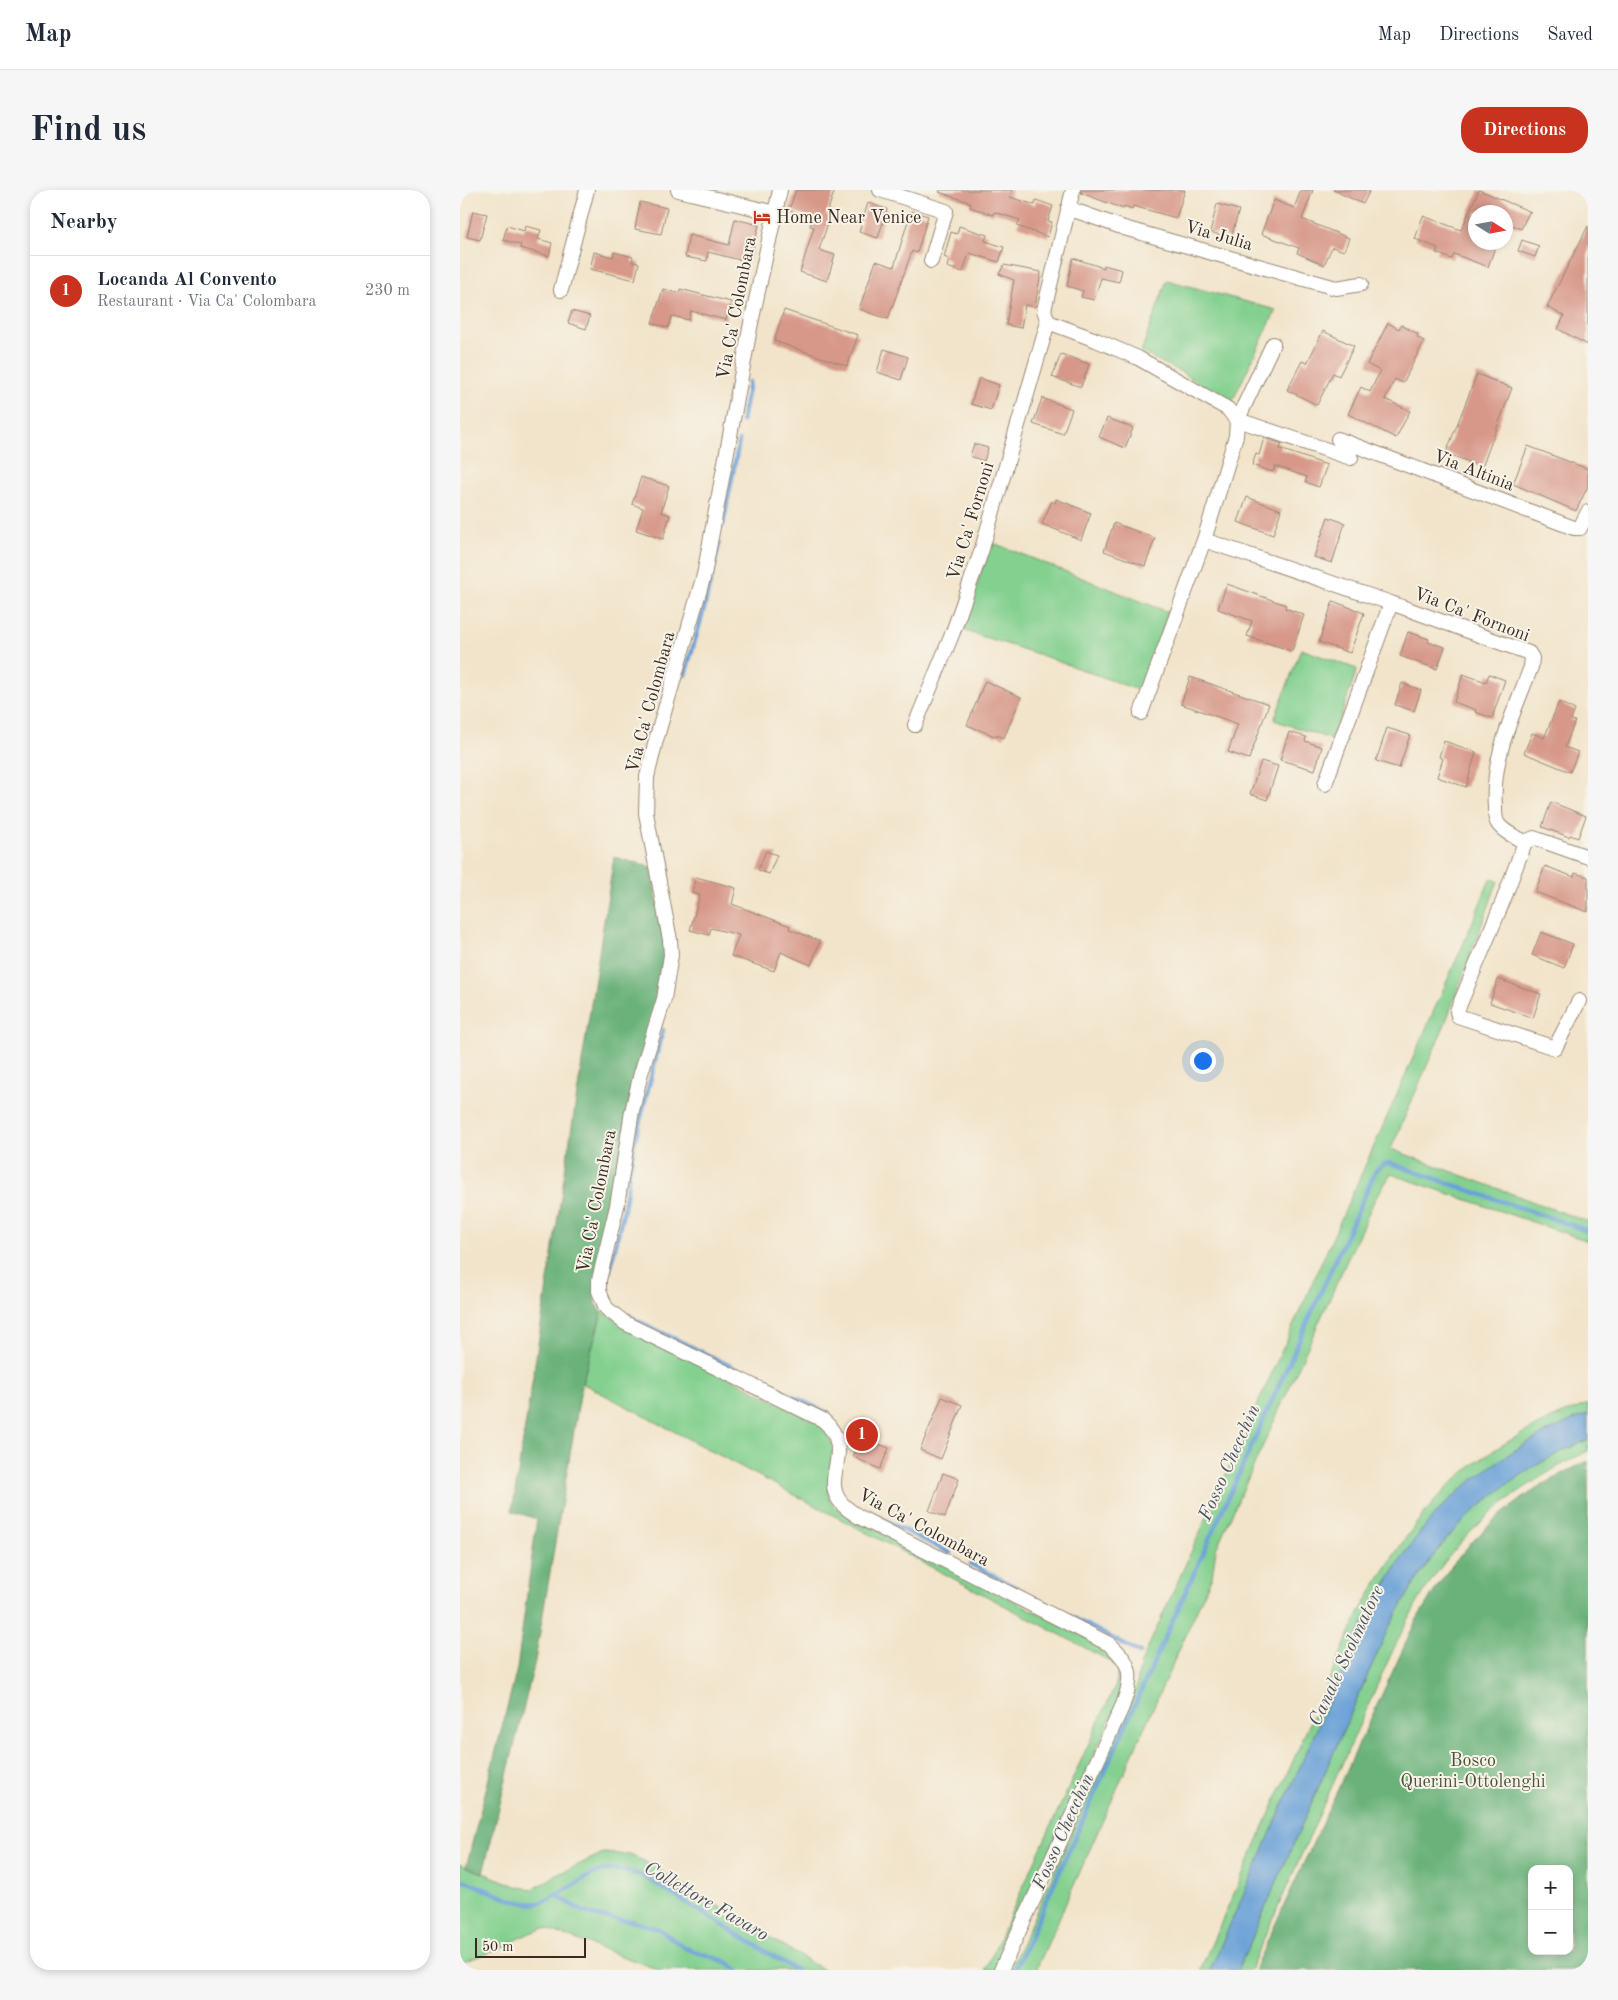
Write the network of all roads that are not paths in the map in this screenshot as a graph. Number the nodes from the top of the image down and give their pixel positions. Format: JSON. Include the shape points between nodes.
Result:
{"nodes":[{"id":1,"x":587,"y":190,"type":"edge"},
{"id":2,"x":678,"y":190,"type":"edge"},
{"id":3,"x":780,"y":190,"type":"edge"},
{"id":4,"x":880,"y":190,"type":"edge"},
{"id":5,"x":1069,"y":191,"type":"edge"},
{"id":6,"x":1068,"y":208,"type":"junction"},
{"id":7,"x":775,"y":213,"type":"junction"},
{"id":8,"x":931,"y":261,"type":"dead end"},
{"id":9,"x":1361,"y":284,"type":"dead end"},
{"id":10,"x":561,"y":290,"type":"dead end"},
{"id":11,"x":1048,"y":322,"type":"junction"},
{"id":12,"x":1273,"y":344,"type":"dead end"},
{"id":13,"x":1237,"y":421,"type":"junction"},
{"id":14,"x":1338,"y":439,"type":"dead end"},
{"id":15,"x":1351,"y":458,"type":"dead end"},
{"id":16,"x":1588,"y":512,"type":"edge"},
{"id":17,"x":1204,"y":540,"type":"junction"},
{"id":18,"x":1391,"y":603,"type":"junction"},
{"id":19,"x":1141,"y":713,"type":"dead end"},
{"id":20,"x":915,"y":725,"type":"dead end"},
{"id":21,"x":1326,"y":784,"type":"dead end"},
{"id":22,"x":1525,"y":842,"type":"junction"},
{"id":23,"x":1588,"y":857,"type":"edge"},
{"id":24,"x":1579,"y":1001,"type":"dead end"},
{"id":25,"x":1001,"y":1970,"type":"edge"}],
"edges":[{"from":1,"to":10,"type":"street"},
{"from":2,"to":7,"type":"street"},
{"from":3,"to":7,"type":"street","name":"Via Ca' Colombara"},
{"from":4,"to":8,"type":"street","via":[[946,211]]},
{"from":5,"to":6,"type":"street","name":"Via Ca' Fornoni"},
{"from":6,"to":9,"type":"street","name":"Via Julia","via":[[1124,228],[1328,286]]},
{"from":6,"to":11,"type":"street","name":"Via Ca' Fornoni","via":[[1044,310]]},
{"from":7,"to":25,"type":"street","name":"Via Ca' Colombara","via":[[750,323],[704,576],[647,777],[646,813],[670,940],[670,971],[632,1111],[599,1291],[606,1308],[626,1323],[823,1420],[832,1428],[836,1438],[839,1449],[835,1491],[848,1510],[1109,1644],[1120,1652],[1126,1662],[1130,1682],[1122,1707]]},
{"from":11,"to":13,"type":"street","via":[[1138,358],[1228,409]]},
{"from":11,"to":20,"type":"street","name":"Via Ca' Fornoni","via":[[971,583]]},
{"from":12,"to":13,"type":"street"},
{"from":13,"to":15,"type":"street"},
{"from":13,"to":17,"type":"street","via":[[1236,436]]},
{"from":14,"to":16,"type":"street","name":"Via Altinia","via":[[1574,528],[1580,528]]},
{"from":17,"to":18,"type":"street","name":"Via Ca' Fornoni"},
{"from":17,"to":19,"type":"street"},
{"from":18,"to":21,"type":"street"},
{"from":18,"to":22,"type":"street","name":"Via Ca' Fornoni","via":[[1529,653],[1532,658],[1502,745],[1494,800],[1497,823]]},
{"from":22,"to":23,"type":"street","name":"Via Ca' Fornoni","via":[[1534,838]]},
{"from":22,"to":24,"type":"street","via":[[1457,1011],[1458,1016],[1554,1048]]}]}
